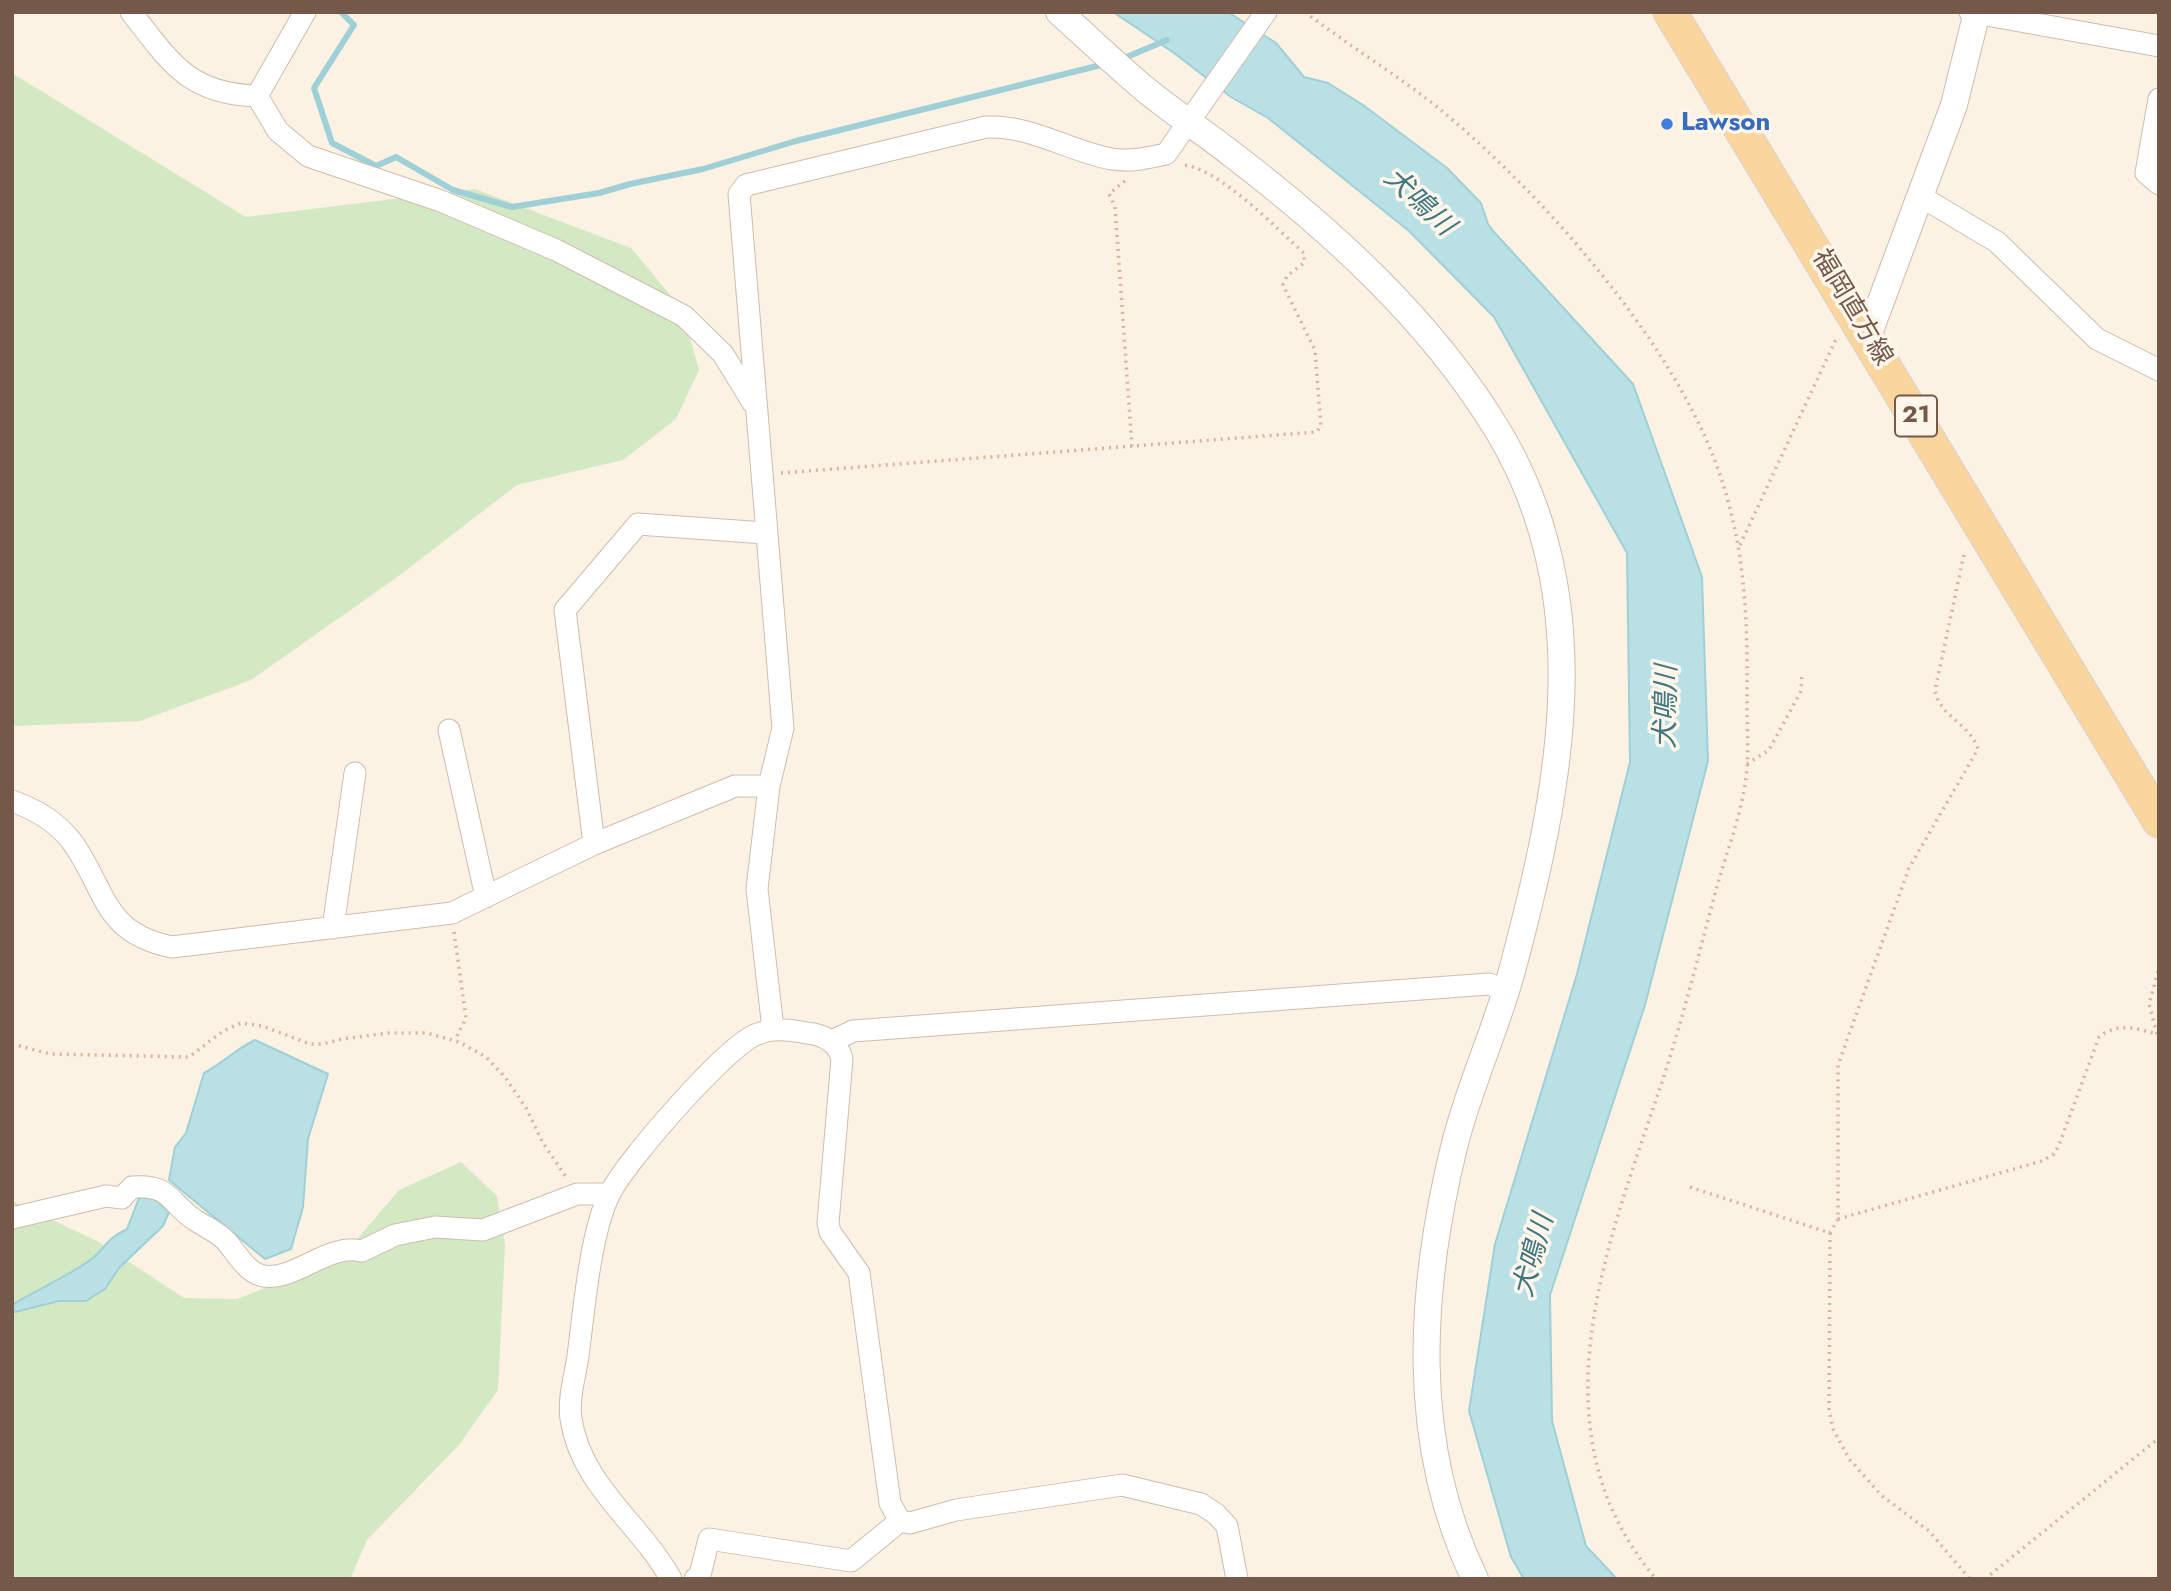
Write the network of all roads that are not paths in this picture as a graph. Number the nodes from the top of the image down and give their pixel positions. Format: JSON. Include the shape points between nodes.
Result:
{"nodes":[{"id":1,"x":131,"y":12,"type":"edge"},
{"id":2,"x":305,"y":12,"type":"edge"},
{"id":3,"x":1059,"y":12,"type":"edge"},
{"id":4,"x":1266,"y":12,"type":"edge"},
{"id":5,"x":1670,"y":12,"type":"edge"},
{"id":6,"x":1970,"y":12,"type":"edge"},
{"id":7,"x":1977,"y":13,"type":"edge"},
{"id":8,"x":2159,"y":46,"type":"edge"},
{"id":9,"x":257,"y":96,"type":"junction"},
{"id":10,"x":2159,"y":99,"type":"edge"},
{"id":11,"x":1189,"y":123,"type":"junction"},
{"id":12,"x":2159,"y":184,"type":"edge"},
{"id":13,"x":1920,"y":196,"type":"junction"},
{"id":14,"x":1861,"y":324,"type":"junction"},
{"id":15,"x":2159,"y":370,"type":"edge"},
{"id":16,"x":756,"y":408,"type":"junction"},
{"id":17,"x":765,"y":533,"type":"junction"},
{"id":18,"x":449,"y":730,"type":"dead end"},
{"id":19,"x":355,"y":772,"type":"dead end"},
{"id":20,"x":769,"y":786,"type":"junction"},
{"id":21,"x":12,"y":801,"type":"edge"},
{"id":22,"x":2159,"y":821,"type":"edge"},
{"id":23,"x":594,"y":844,"type":"junction"},
{"id":24,"x":486,"y":897,"type":"junction"},
{"id":25,"x":333,"y":928,"type":"junction"},
{"id":26,"x":1506,"y":990,"type":"junction"},
{"id":27,"x":773,"y":1029,"type":"junction"},
{"id":28,"x":832,"y":1041,"type":"junction"},
{"id":29,"x":609,"y":1194,"type":"junction"},
{"id":30,"x":12,"y":1218,"type":"edge"},
{"id":31,"x":900,"y":1521,"type":"junction"},
{"id":32,"x":671,"y":1579,"type":"edge"},
{"id":33,"x":695,"y":1579,"type":"edge"},
{"id":34,"x":1237,"y":1579,"type":"edge"},
{"id":35,"x":1475,"y":1579,"type":"edge"}],
"edges":[{"from":1,"to":9,"type":"street","via":[[188,77],[211,90]]},
{"from":2,"to":9,"type":"street"},
{"from":3,"to":11,"type":"street"},
{"from":4,"to":11,"type":"street"},
{"from":5,"to":14,"type":"main road","name":"福岡直方線","number":"21"},
{"from":6,"to":7,"type":"street"},
{"from":7,"to":8,"type":"street"},
{"from":7,"to":13,"type":"street","via":[[1954,105]]},
{"from":9,"to":16,"type":"street","via":[[278,131],[309,156],[441,201],[556,250],[684,316],[723,354]]},
{"from":10,"to":12,"type":"street","via":[[2146,173]]},
{"from":11,"to":16,"type":"street","via":[[1167,154],[1137,161],[1086,152],[1022,129],[986,127],[746,184],[739,194]]},
{"from":11,"to":26,"type":"street","via":[[1325,230],[1425,332],[1497,428],[1542,527],[1558,610],[1562,661],[1558,750],[1541,863]]},
{"from":13,"to":14,"type":"street"},
{"from":13,"to":15,"type":"street","via":[[1997,242],[2097,338]]},
{"from":14,"to":22,"type":"main road","name":"福岡直方線","number":"21"},
{"from":16,"to":17,"type":"street"},
{"from":17,"to":20,"type":"street","via":[[782,728]]},
{"from":17,"to":23,"type":"street","via":[[638,524],[565,610]]},
{"from":18,"to":24,"type":"street"},
{"from":19,"to":25,"type":"street"},
{"from":20,"to":23,"type":"street","via":[[735,786]]},
{"from":20,"to":27,"type":"street","via":[[757,889]]},
{"from":21,"to":25,"type":"street","via":[[36,810],[73,843],[111,910],[126,929],[148,942],[172,947]]},
{"from":23,"to":24,"type":"street"},
{"from":24,"to":25,"type":"street","via":[[452,913]]},
{"from":26,"to":28,"type":"street","via":[[1489,984],[853,1031]]},
{"from":26,"to":35,"type":"street","via":[[1455,1143],[1437,1223],[1428,1297],[1427,1400],[1435,1467]]},
{"from":27,"to":28,"type":"street","via":[[819,1034]]},
{"from":27,"to":29,"type":"street","via":[[746,1041],[675,1108]]},
{"from":28,"to":31,"type":"street","via":[[842,1059],[828,1223],[859,1273],[890,1503]]},
{"from":29,"to":30,"type":"street","via":[[577,1194],[483,1230],[435,1227],[395,1235],[362,1251],[348,1248],[278,1275],[261,1275],[248,1268],[223,1237],[192,1218],[170,1194],[151,1186],[132,1187],[122,1198],[107,1196]]},
{"from":29,"to":32,"type":"street","via":[[592,1257],[571,1419],[584,1463],[658,1555]]},
{"from":31,"to":33,"type":"street","via":[[851,1561],[709,1539]]},
{"from":31,"to":34,"type":"street","via":[[910,1523],[956,1510],[1122,1485],[1201,1504],[1216,1514],[1227,1526]]}]}
